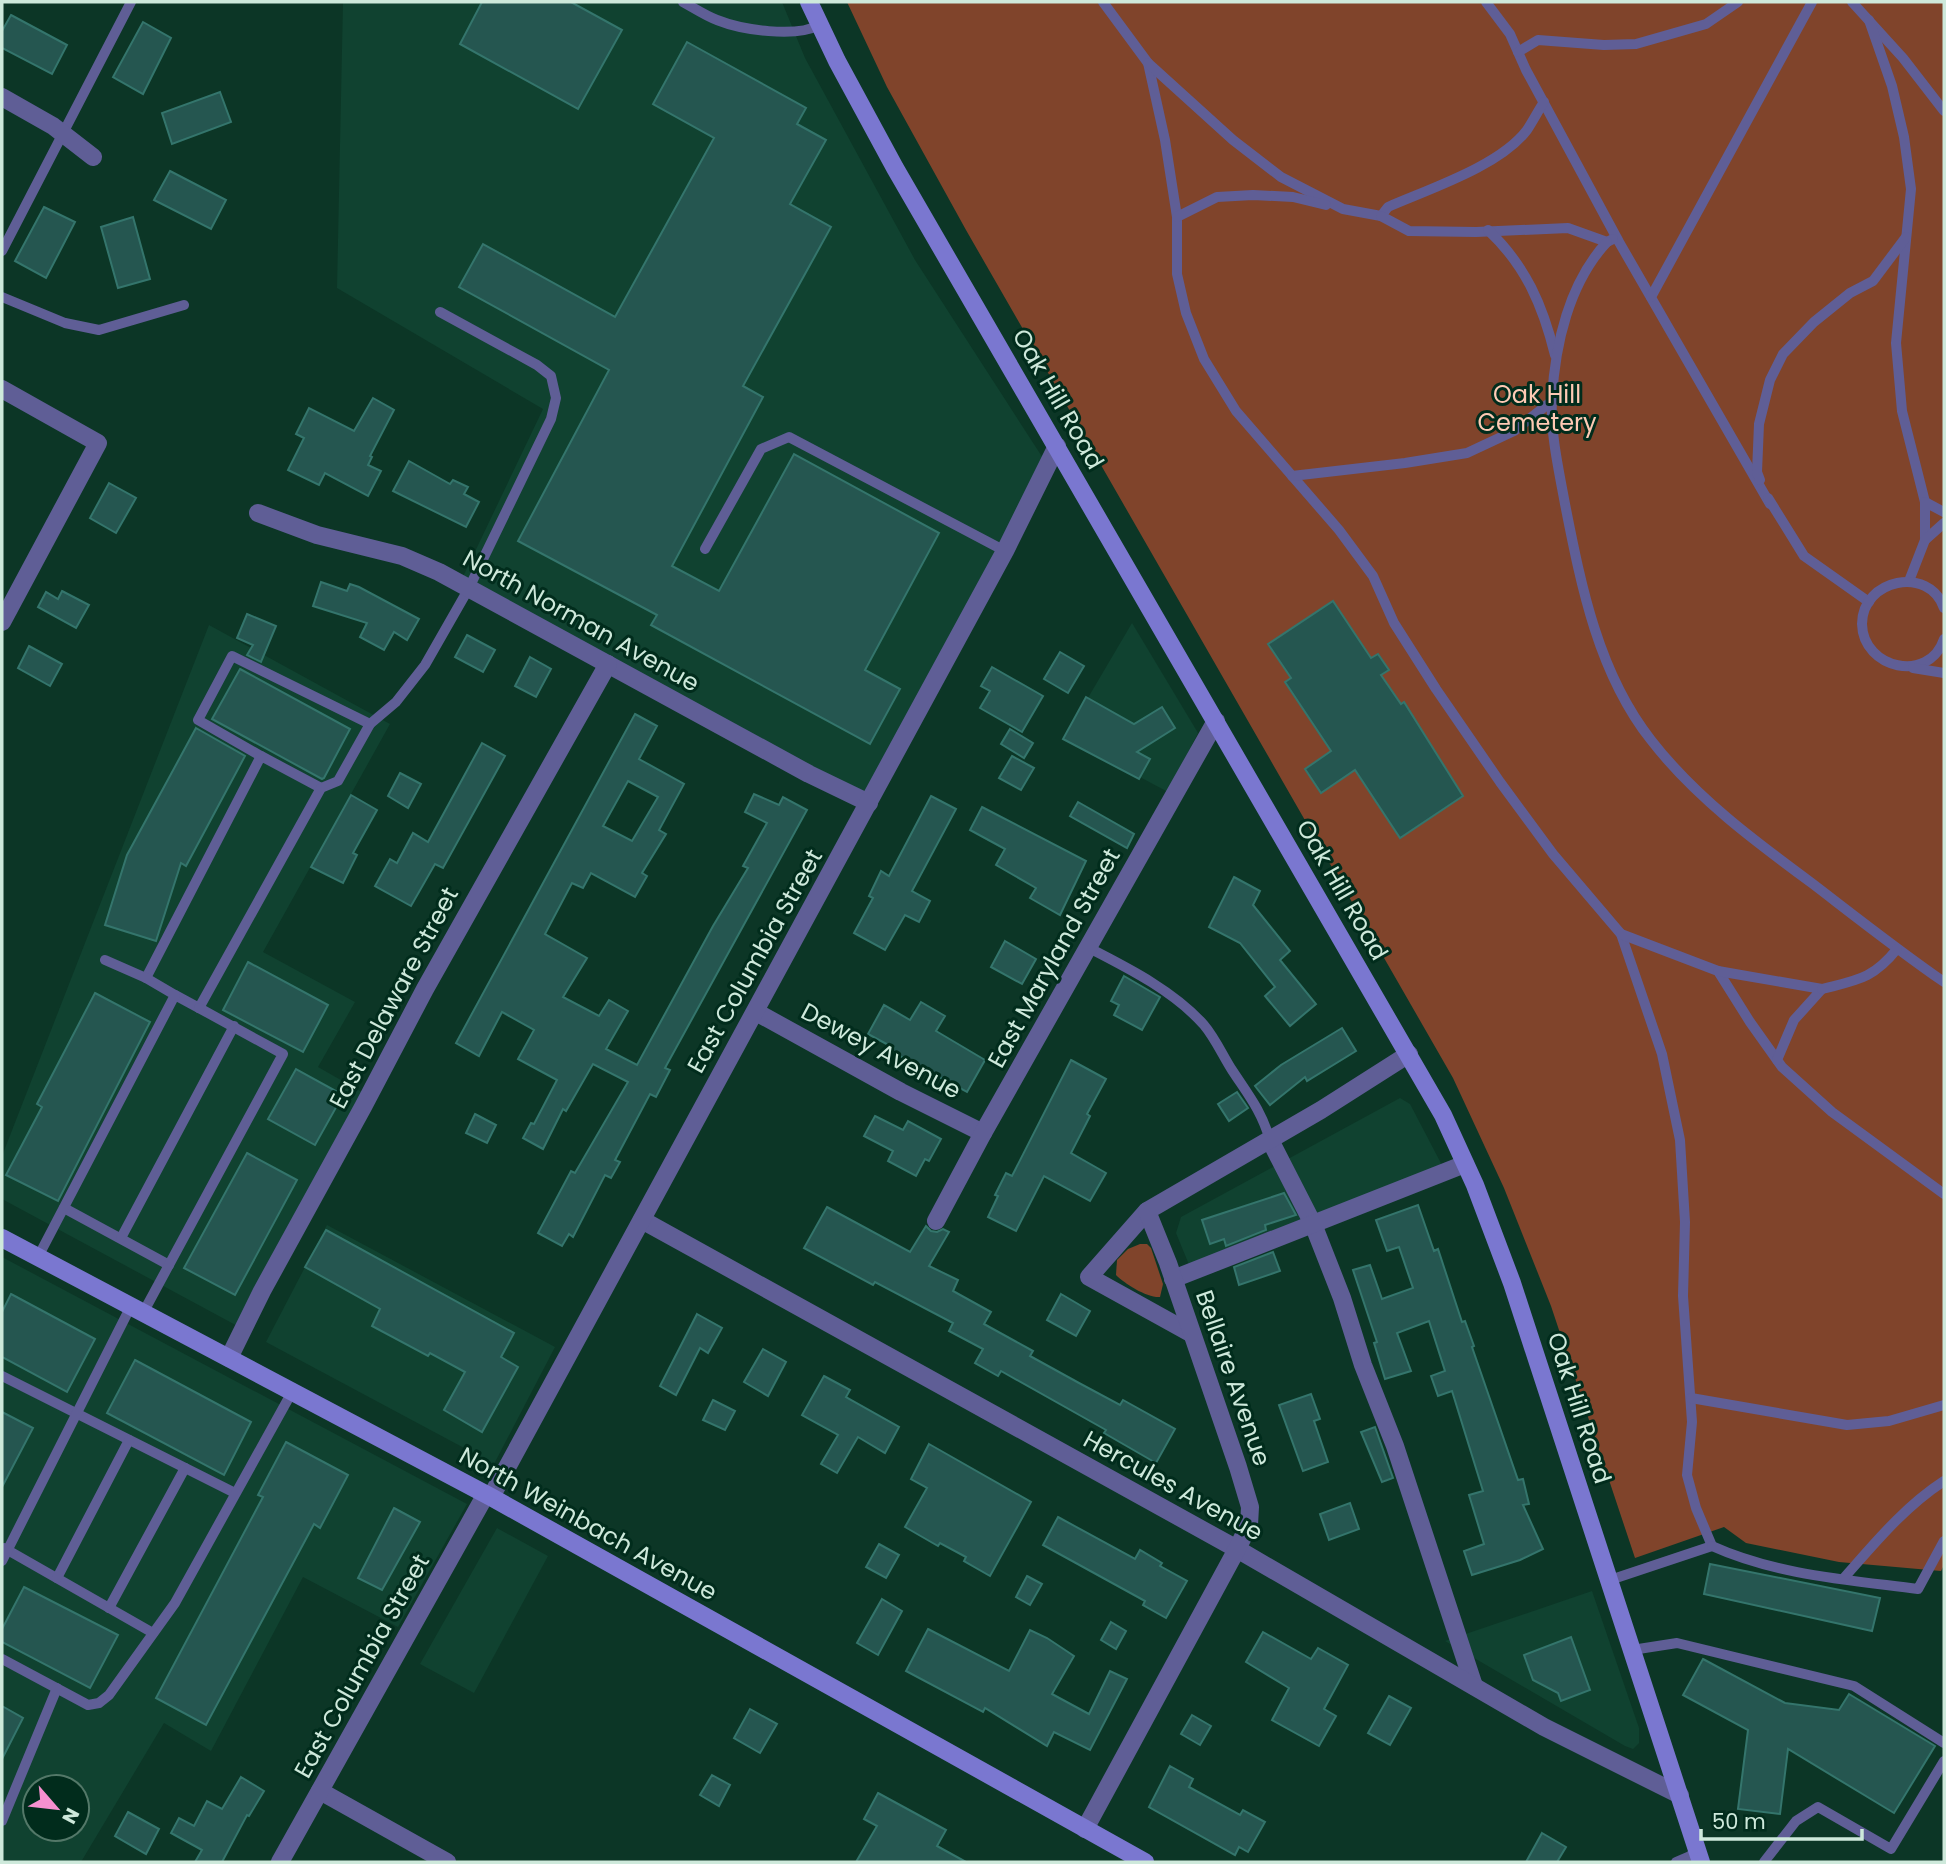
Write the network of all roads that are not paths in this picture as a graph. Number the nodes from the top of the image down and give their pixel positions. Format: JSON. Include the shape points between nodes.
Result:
{"nodes":[{"id":1,"x":131,"y":2,"type":"edge"},
{"id":2,"x":683,"y":2,"type":"edge"},
{"id":3,"x":809,"y":2,"type":"edge"},
{"id":4,"x":1102,"y":2,"type":"edge"},
{"id":5,"x":1486,"y":2,"type":"edge"},
{"id":6,"x":1738,"y":2,"type":"edge"},
{"id":7,"x":1812,"y":2,"type":"edge"},
{"id":8,"x":1852,"y":2,"type":"edge"},
{"id":9,"x":1869,"y":20,"type":"junction"},
{"id":10,"x":819,"y":24,"type":"junction"},
{"id":11,"x":1518,"y":52,"type":"junction"},
{"id":12,"x":1148,"y":62,"type":"junction"},
{"id":13,"x":2,"y":97,"type":"edge"},
{"id":14,"x":1544,"y":102,"type":"junction"},
{"id":15,"x":1944,"y":111,"type":"edge"},
{"id":16,"x":63,"y":133,"type":"junction"},
{"id":17,"x":93,"y":157,"type":"dead end"},
{"id":18,"x":1343,"y":209,"type":"junction"},
{"id":19,"x":1381,"y":216,"type":"junction"},
{"id":20,"x":1177,"y":217,"type":"junction"},
{"id":21,"x":1489,"y":230,"type":"junction"},
{"id":22,"x":1908,"y":235,"type":"junction"},
{"id":23,"x":1612,"y":239,"type":"junction"},
{"id":24,"x":2,"y":251,"type":"edge"},
{"id":25,"x":2,"y":297,"type":"edge"},
{"id":26,"x":1651,"y":297,"type":"junction"},
{"id":27,"x":184,"y":305,"type":"dead end"},
{"id":28,"x":440,"y":313,"type":"dead end"},
{"id":29,"x":1556,"y":361,"type":"junction"},
{"id":30,"x":2,"y":388,"type":"edge"},
{"id":31,"x":1552,"y":401,"type":"junction"},
{"id":32,"x":1057,"y":446,"type":"junction"},
{"id":33,"x":1292,"y":475,"type":"junction"},
{"id":34,"x":1925,"y":502,"type":"junction"},
{"id":35,"x":1770,"y":504,"type":"junction"},
{"id":36,"x":1944,"y":512,"type":"edge"},
{"id":37,"x":258,"y":513,"type":"dead end"},
{"id":38,"x":1944,"y":523,"type":"edge"},
{"id":39,"x":1925,"y":540,"type":"junction"},
{"id":40,"x":705,"y":549,"type":"dead end"},
{"id":41,"x":1005,"y":551,"type":"junction"},
{"id":42,"x":1909,"y":581,"type":"junction"},
{"id":43,"x":470,"y":588,"type":"junction"},
{"id":44,"x":1869,"y":601,"type":"junction"},
{"id":45,"x":1944,"y":608,"type":"edge"},
{"id":46,"x":2,"y":622,"type":"edge"},
{"id":47,"x":1944,"y":639,"type":"edge"},
{"id":48,"x":608,"y":664,"type":"junction"},
{"id":49,"x":1907,"y":667,"type":"junction"},
{"id":50,"x":1944,"y":673,"type":"edge"},
{"id":51,"x":1216,"y":721,"type":"junction"},
{"id":52,"x":370,"y":724,"type":"junction"},
{"id":53,"x":261,"y":756,"type":"junction"},
{"id":54,"x":321,"y":788,"type":"junction"},
{"id":55,"x":869,"y":803,"type":"junction"},
{"id":56,"x":1621,"y":934,"type":"junction"},
{"id":57,"x":1089,"y":947,"type":"junction"},
{"id":58,"x":1897,"y":948,"type":"junction"},
{"id":59,"x":105,"y":960,"type":"dead end"},
{"id":60,"x":1718,"y":971,"type":"junction"},
{"id":61,"x":146,"y":978,"type":"junction"},
{"id":62,"x":1944,"y":982,"type":"edge"},
{"id":63,"x":1822,"y":989,"type":"junction"},
{"id":64,"x":175,"y":995,"type":"junction"},
{"id":65,"x":200,"y":1008,"type":"junction"},
{"id":66,"x":756,"y":1012,"type":"junction"},
{"id":67,"x":234,"y":1026,"type":"junction"},
{"id":68,"x":1409,"y":1054,"type":"junction"},
{"id":69,"x":1777,"y":1060,"type":"junction"},
{"id":70,"x":983,"y":1133,"type":"junction"},
{"id":71,"x":1270,"y":1140,"type":"junction"},
{"id":72,"x":1465,"y":1164,"type":"junction"},
{"id":73,"x":1944,"y":1194,"type":"edge"},
{"id":74,"x":64,"y":1208,"type":"junction"},
{"id":75,"x":1147,"y":1212,"type":"junction"},
{"id":76,"x":642,"y":1220,"type":"junction"},
{"id":77,"x":936,"y":1221,"type":"dead end"},
{"id":78,"x":1313,"y":1223,"type":"junction"},
{"id":79,"x":2,"y":1238,"type":"edge"},
{"id":80,"x":121,"y":1238,"type":"junction"},
{"id":81,"x":38,"y":1257,"type":"junction"},
{"id":82,"x":169,"y":1265,"type":"junction"},
{"id":83,"x":1174,"y":1279,"type":"junction"},
{"id":84,"x":137,"y":1310,"type":"junction"},
{"id":85,"x":1192,"y":1334,"type":"junction"},
{"id":86,"x":229,"y":1358,"type":"junction"},
{"id":87,"x":2,"y":1376,"type":"edge"},
{"id":88,"x":292,"y":1392,"type":"junction"},
{"id":89,"x":1691,"y":1398,"type":"junction"},
{"id":90,"x":1944,"y":1405,"type":"edge"},
{"id":91,"x":77,"y":1414,"type":"junction"},
{"id":92,"x":130,"y":1440,"type":"junction"},
{"id":93,"x":185,"y":1468,"type":"junction"},
{"id":94,"x":1944,"y":1481,"type":"edge"},
{"id":95,"x":236,"y":1493,"type":"junction"},
{"id":96,"x":488,"y":1496,"type":"junction"},
{"id":97,"x":1944,"y":1541,"type":"edge"},
{"id":98,"x":1712,"y":1546,"type":"junction"},
{"id":99,"x":4,"y":1548,"type":"edge"},
{"id":100,"x":1237,"y":1549,"type":"junction"},
{"id":101,"x":2,"y":1561,"type":"edge"},
{"id":102,"x":57,"y":1578,"type":"junction"},
{"id":103,"x":1843,"y":1579,"type":"junction"},
{"id":104,"x":1610,"y":1580,"type":"junction"},
{"id":105,"x":109,"y":1608,"type":"junction"},
{"id":106,"x":153,"y":1633,"type":"junction"},
{"id":107,"x":1632,"y":1650,"type":"junction"},
{"id":108,"x":2,"y":1659,"type":"edge"},
{"id":109,"x":1474,"y":1686,"type":"junction"},
{"id":110,"x":57,"y":1688,"type":"junction"},
{"id":111,"x":1944,"y":1743,"type":"edge"},
{"id":112,"x":1944,"y":1761,"type":"edge"},
{"id":113,"x":320,"y":1791,"type":"junction"},
{"id":114,"x":1680,"y":1795,"type":"junction"},
{"id":115,"x":2,"y":1821,"type":"edge"},
{"id":116,"x":1085,"y":1829,"type":"junction"},
{"id":117,"x":1699,"y":1855,"type":"edge"},
{"id":118,"x":280,"y":1862,"type":"edge"},
{"id":119,"x":447,"y":1862,"type":"edge"},
{"id":120,"x":1145,"y":1862,"type":"edge"},
{"id":121,"x":1676,"y":1862,"type":"edge"},
{"id":122,"x":1764,"y":1862,"type":"edge"}],
"edges":[{"from":1,"to":16,"type":"lane"},
{"from":2,"to":10,"type":"lane","via":[[746,28],[802,31]]},
{"from":3,"to":10,"type":"main road","name":"Oak Hill Road"},
{"from":4,"to":12,"type":"lane"},
{"from":5,"to":11,"type":"lane"},
{"from":6,"to":11,"type":"lane","via":[[1706,24],[1636,44],[1538,40]]},
{"from":7,"to":26,"type":"lane"},
{"from":8,"to":9,"type":"lane"},
{"from":9,"to":15,"type":"lane"},
{"from":9,"to":22,"type":"lane","via":[[1904,137],[1911,189]]},
{"from":10,"to":32,"type":"main road","name":"Oak Hill Road","via":[[895,168]]},
{"from":11,"to":14,"type":"lane"},
{"from":12,"to":18,"type":"lane","via":[[1272,170]]},
{"from":12,"to":20,"type":"lane"},
{"from":13,"to":16,"type":"street"},
{"from":14,"to":19,"type":"lane","via":[[1526,131],[1504,151],[1475,169],[1388,207]]},
{"from":14,"to":23,"type":"lane"},
{"from":16,"to":17,"type":"street"},
{"from":16,"to":24,"type":"lane"},
{"from":18,"to":19,"type":"lane"},
{"from":18,"to":20,"type":"lane","via":[[1293,197],[1253,195],[1217,197]]},
{"from":19,"to":21,"type":"lane","via":[[1409,231]]},
{"from":20,"to":33,"type":"lane","via":[[1177,274],[1204,359],[1236,411]]},
{"from":21,"to":23,"type":"lane","via":[[1568,228]]},
{"from":21,"to":29,"type":"lane","via":[[1510,251],[1531,287],[1548,326]]},
{"from":22,"to":34,"type":"lane","via":[[1896,343],[1902,411]]},
{"from":22,"to":35,"type":"lane","via":[[1873,281],[1814,322],[1783,354],[1770,380],[1759,424],[1757,472]]},
{"from":23,"to":26,"type":"lane"},
{"from":23,"to":29,"type":"lane","via":[[1592,259],[1575,292]]},
{"from":25,"to":27,"type":"lane","via":[[65,323],[99,330]]},
{"from":26,"to":35,"type":"lane"},
{"from":28,"to":43,"type":"lane","via":[[537,365],[551,376],[556,398],[551,419]]},
{"from":29,"to":31,"type":"lane"},
{"from":30,"to":46,"type":"street","via":[[98,443]]},
{"from":31,"to":33,"type":"lane","via":[[1514,431],[1467,453]]},
{"from":31,"to":58,"type":"lane","via":[[1558,467],[1577,568],[1595,632],[1619,688],[1650,740],[1696,789],[1768,850]]},
{"from":32,"to":41,"type":"street","name":"East Columbia Street"},
{"from":32,"to":51,"type":"main road","name":"Oak Hill Road"},
{"from":33,"to":56,"type":"lane","via":[[1373,576],[1394,623],[1500,782]]},
{"from":34,"to":36,"type":"lane"},
{"from":34,"to":39,"type":"lane"},
{"from":35,"to":44,"type":"lane","via":[[1804,556]]},
{"from":37,"to":43,"type":"street","name":"North Norman Avenue","via":[[317,535],[402,556]]},
{"from":38,"to":39,"type":"lane"},
{"from":39,"to":42,"type":"lane"},
{"from":40,"to":41,"type":"lane","via":[[761,449],[789,437]]},
{"from":41,"to":55,"type":"street","name":"East Columbia Street"},
{"from":42,"to":44,"type":"lane","via":[[1883,587]]},
{"from":42,"to":45,"type":"lane","via":[[1934,592]]},
{"from":43,"to":48,"type":"street","name":"North Norman Avenue"},
{"from":43,"to":52,"type":"lane","via":[[425,665],[396,702]]},
{"from":44,"to":49,"type":"lane","via":[[1862,622],[1869,648],[1880,659]]},
{"from":47,"to":49,"type":"lane","via":[[1934,656]]},
{"from":48,"to":55,"type":"street","name":"North Norman Avenue"},
{"from":48,"to":86,"type":"street","name":"East Delaware Street","via":[[425,989]]},
{"from":49,"to":50,"type":"lane"},
{"from":51,"to":57,"type":"street","name":"East Maryland Street"},
{"from":51,"to":68,"type":"main road","name":"Oak Hill Road"},
{"from":52,"to":53,"type":"lane","via":[[232,656],[198,720]]},
{"from":52,"to":54,"type":"lane","via":[[338,781]]},
{"from":53,"to":54,"type":"lane"},
{"from":53,"to":61,"type":"lane"},
{"from":54,"to":65,"type":"lane"},
{"from":55,"to":66,"type":"street","name":"East Columbia Street"},
{"from":56,"to":60,"type":"lane"},
{"from":56,"to":89,"type":"lane","via":[[1662,1054],[1680,1140],[1683,1296]]},
{"from":57,"to":70,"type":"street","name":"East Maryland Street"},
{"from":57,"to":71,"type":"lane","via":[[1162,990],[1205,1026],[1263,1116]]},
{"from":58,"to":62,"type":"lane"},
{"from":58,"to":63,"type":"lane","via":[[1865,978]]},
{"from":59,"to":61,"type":"lane"},
{"from":60,"to":63,"type":"lane"},
{"from":60,"to":69,"type":"lane"},
{"from":61,"to":64,"type":"lane"},
{"from":63,"to":69,"type":"lane","via":[[1794,1020]]},
{"from":64,"to":65,"type":"lane"},
{"from":64,"to":74,"type":"lane"},
{"from":65,"to":67,"type":"lane"},
{"from":66,"to":70,"type":"street","name":"Dewey Avenue"},
{"from":66,"to":76,"type":"street","name":"East Columbia Street"},
{"from":67,"to":80,"type":"lane"},
{"from":67,"to":82,"type":"lane","via":[[284,1054]]},
{"from":68,"to":71,"type":"street"},
{"from":68,"to":72,"type":"main road","name":"Oak Hill Road"},
{"from":69,"to":73,"type":"lane","via":[[1832,1112]]},
{"from":70,"to":77,"type":"street","name":"East Maryland Street"},
{"from":71,"to":75,"type":"street"},
{"from":71,"to":78,"type":"street"},
{"from":72,"to":78,"type":"street"},
{"from":72,"to":104,"type":"main road","name":"Oak Hill Road","via":[[1512,1283]]},
{"from":74,"to":80,"type":"lane"},
{"from":74,"to":81,"type":"lane"},
{"from":75,"to":83,"type":"street","name":"Bellaire Avenue"},
{"from":75,"to":85,"type":"street","via":[[1089,1277]]},
{"from":76,"to":96,"type":"street","name":"East Columbia Street"},
{"from":76,"to":100,"type":"street","name":"Hercules Avenue"},
{"from":78,"to":83,"type":"street"},
{"from":78,"to":109,"type":"street","via":[[1395,1446]]},
{"from":79,"to":81,"type":"main road","name":"North Weinbach Avenue"},
{"from":80,"to":82,"type":"lane"},
{"from":81,"to":84,"type":"main road","name":"North Weinbach Avenue"},
{"from":82,"to":84,"type":"lane"},
{"from":83,"to":85,"type":"street","name":"Bellaire Avenue"},
{"from":84,"to":86,"type":"main road","name":"North Weinbach Avenue"},
{"from":84,"to":91,"type":"lane"},
{"from":85,"to":100,"type":"street","name":"Bellaire Avenue","via":[[1250,1507],[1249,1525]]},
{"from":86,"to":88,"type":"main road","name":"North Weinbach Avenue"},
{"from":87,"to":91,"type":"lane"},
{"from":88,"to":95,"type":"lane"},
{"from":88,"to":96,"type":"main road","name":"North Weinbach Avenue"},
{"from":89,"to":90,"type":"lane","via":[[1847,1425],[1889,1421]]},
{"from":89,"to":98,"type":"lane","via":[[1687,1475]]},
{"from":91,"to":92,"type":"lane"},
{"from":91,"to":99,"type":"lane"},
{"from":92,"to":93,"type":"lane"},
{"from":92,"to":102,"type":"lane"},
{"from":93,"to":95,"type":"lane"},
{"from":93,"to":105,"type":"lane"},
{"from":94,"to":103,"type":"lane","via":[[1883,1534]]},
{"from":95,"to":106,"type":"lane","via":[[175,1603]]},
{"from":96,"to":113,"type":"street","name":"East Columbia Street"},
{"from":96,"to":116,"type":"main road","name":"North Weinbach Avenue"},
{"from":97,"to":103,"type":"lane","via":[[1919,1589]]},
{"from":98,"to":103,"type":"lane","via":[[1808,1575]]},
{"from":98,"to":104,"type":"lane"},
{"from":99,"to":101,"type":"lane"},
{"from":99,"to":102,"type":"lane"},
{"from":100,"to":109,"type":"street","name":"Hercules Avenue"},
{"from":100,"to":116,"type":"street","name":"Bellaire Avenue"},
{"from":102,"to":105,"type":"lane"},
{"from":104,"to":107,"type":"main road","name":"Oak Hill Road"},
{"from":105,"to":106,"type":"lane"},
{"from":106,"to":110,"type":"lane","via":[[99,1703],[88,1705]]},
{"from":107,"to":111,"type":"lane","via":[[1677,1643],[1854,1686]]},
{"from":107,"to":114,"type":"main road","name":"Oak Hill Road"},
{"from":108,"to":110,"type":"lane"},
{"from":109,"to":114,"type":"street","name":"Hercules Avenue","via":[[1544,1727]]},
{"from":110,"to":115,"type":"lane"},
{"from":112,"to":122,"type":"lane","via":[[1891,1849],[1818,1807],[1797,1821]]},
{"from":113,"to":118,"type":"street","name":"East Columbia Street"},
{"from":113,"to":119,"type":"street"},
{"from":114,"to":117,"type":"main road","name":"Oak Hill Road"},
{"from":116,"to":120,"type":"main road","name":"North Weinbach Avenue"},
{"from":117,"to":121,"type":"lane"}]}
